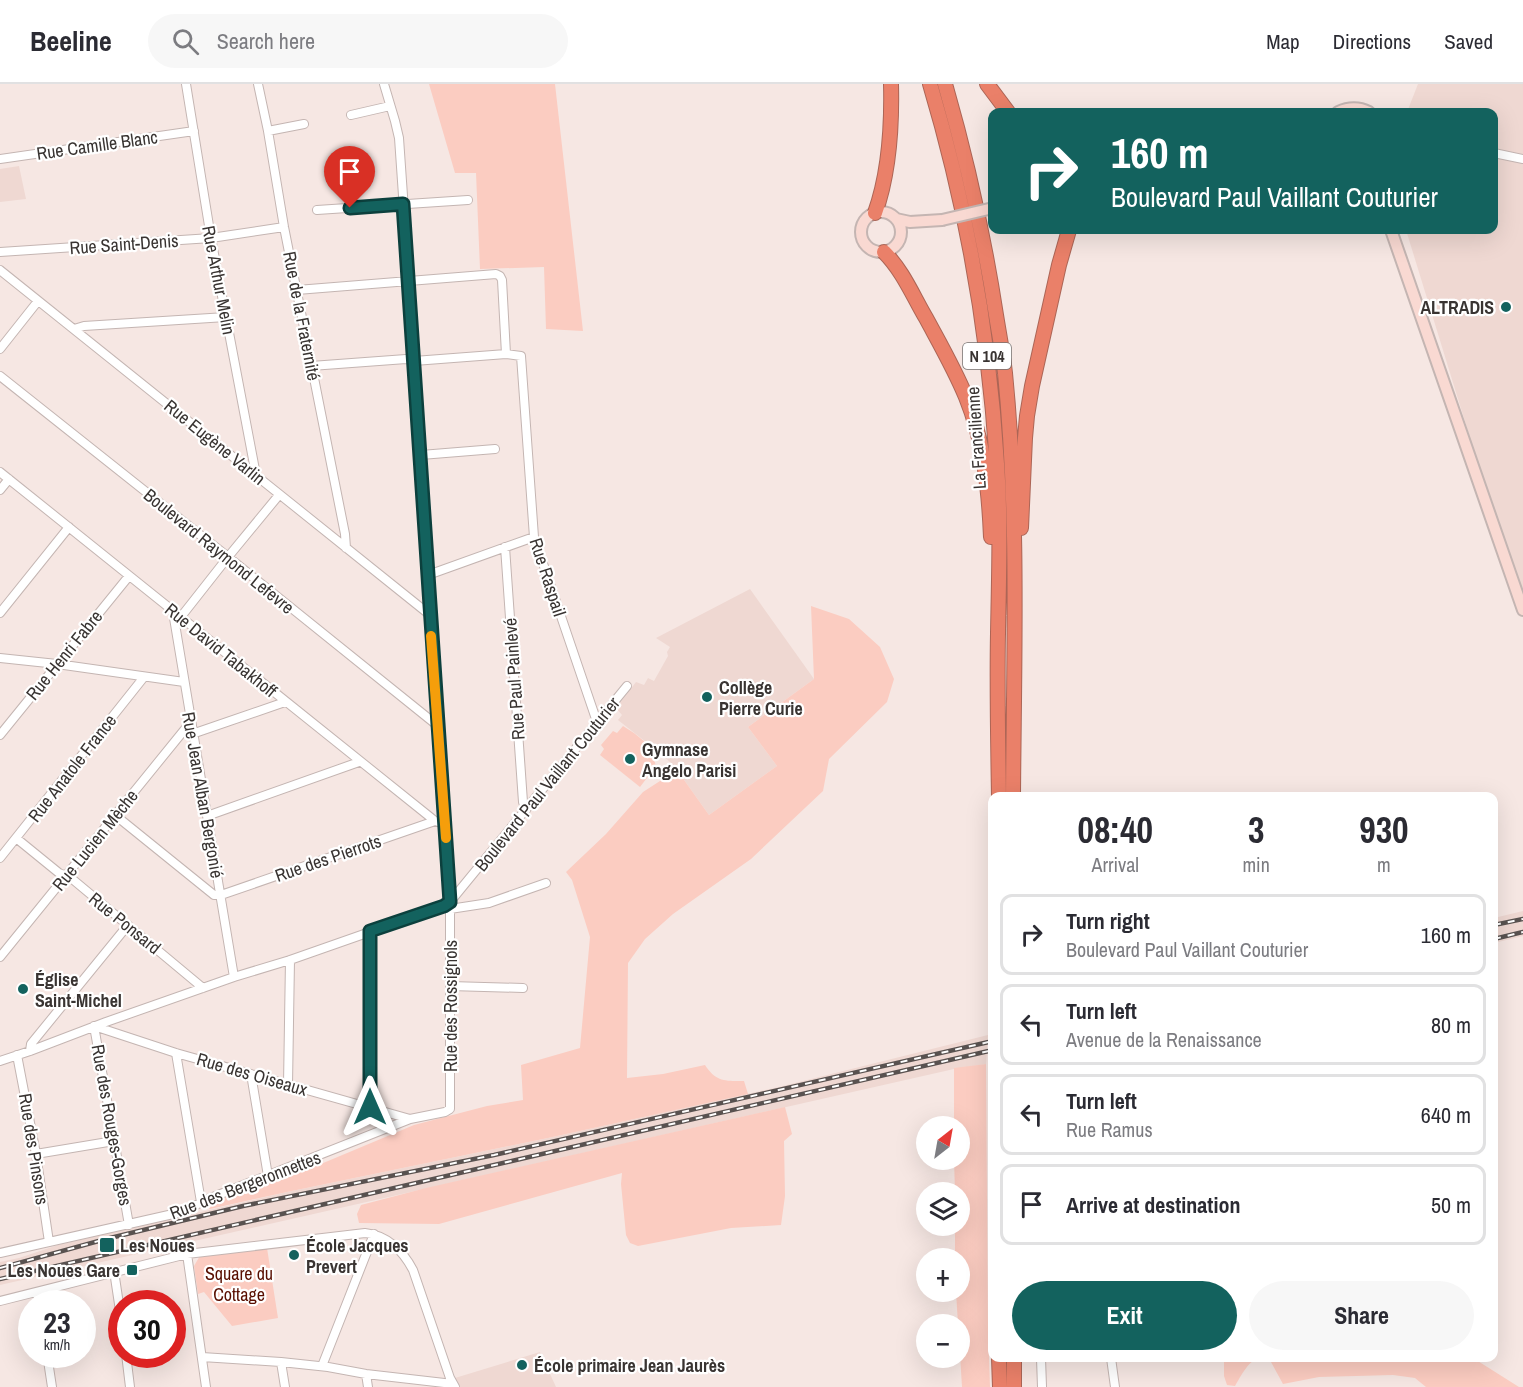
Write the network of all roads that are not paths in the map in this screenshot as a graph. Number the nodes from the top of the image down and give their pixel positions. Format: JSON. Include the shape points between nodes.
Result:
{"nodes":[{"id":1,"x":186,"y":84,"type":"edge"},
{"id":2,"x":258,"y":84,"type":"edge"},
{"id":3,"x":384,"y":84,"type":"edge"},
{"id":4,"x":891,"y":84,"type":"edge"},
{"id":5,"x":930,"y":84,"type":"edge"},
{"id":6,"x":945,"y":84,"type":"edge"},
{"id":7,"x":987,"y":84,"type":"edge"},
{"id":8,"x":390,"y":106,"type":"junction"},
{"id":9,"x":1005,"y":108,"type":"edge"},
{"id":10,"x":351,"y":115,"type":"dead end"},
{"id":11,"x":304,"y":124,"type":"dead end"},
{"id":12,"x":194,"y":131,"type":"junction"},
{"id":13,"x":268,"y":131,"type":"junction"},
{"id":14,"x":1498,"y":154,"type":"edge"},
{"id":15,"x":0,"y":159,"type":"edge"},
{"id":16,"x":1523,"y":159,"type":"edge"},
{"id":17,"x":468,"y":200,"type":"dead end"},
{"id":18,"x":403,"y":204,"type":"junction"},
{"id":19,"x":988,"y":209,"type":"edge"},
{"id":20,"x":317,"y":210,"type":"dead end"},
{"id":21,"x":875,"y":213,"type":"junction"},
{"id":22,"x":896,"y":219,"type":"junction"},
{"id":23,"x":942,"y":220,"type":"junction"},
{"id":24,"x":284,"y":227,"type":"junction"},
{"id":25,"x":901,"y":234,"type":"junction"},
{"id":26,"x":1068,"y":234,"type":"edge"},
{"id":27,"x":1392,"y":234,"type":"edge"},
{"id":28,"x":211,"y":238,"type":"junction"},
{"id":29,"x":0,"y":252,"type":"edge"},
{"id":30,"x":884,"y":252,"type":"junction"},
{"id":31,"x":0,"y":270,"type":"edge"},
{"id":32,"x":408,"y":281,"type":"junction"},
{"id":33,"x":297,"y":290,"type":"junction"},
{"id":34,"x":38,"y":301,"type":"junction"},
{"id":35,"x":226,"y":317,"type":"junction"},
{"id":36,"x":74,"y":328,"type":"junction"},
{"id":37,"x":0,"y":349,"type":"edge"},
{"id":38,"x":506,"y":354,"type":"junction"},
{"id":39,"x":414,"y":362,"type":"junction"},
{"id":40,"x":312,"y":366,"type":"junction"},
{"id":41,"x":0,"y":376,"type":"edge"},
{"id":42,"x":495,"y":449,"type":"dead end"},
{"id":43,"x":421,"y":455,"type":"junction"},
{"id":44,"x":0,"y":472,"type":"edge"},
{"id":45,"x":256,"y":475,"type":"junction"},
{"id":46,"x":9,"y":479,"type":"junction"},
{"id":47,"x":0,"y":490,"type":"edge"},
{"id":48,"x":279,"y":495,"type":"junction"},
{"id":49,"x":69,"y":527,"type":"junction"},
{"id":50,"x":534,"y":537,"type":"junction"},
{"id":51,"x":505,"y":547,"type":"junction"},
{"id":52,"x":346,"y":548,"type":"junction"},
{"id":53,"x":228,"y":557,"type":"junction"},
{"id":54,"x":429,"y":575,"type":"junction"},
{"id":55,"x":129,"y":576,"type":"junction"},
{"id":56,"x":1015,"y":585,"type":"junction"},
{"id":57,"x":1523,"y":610,"type":"edge"},
{"id":58,"x":173,"y":612,"type":"junction"},
{"id":59,"x":0,"y":613,"type":"edge"},
{"id":60,"x":430,"y":615,"type":"junction"},
{"id":61,"x":180,"y":618,"type":"junction"},
{"id":62,"x":998,"y":633,"type":"junction"},
{"id":63,"x":0,"y":658,"type":"edge"},
{"id":64,"x":57,"y":664,"type":"junction"},
{"id":65,"x":144,"y":677,"type":"junction"},
{"id":66,"x":184,"y":682,"type":"junction"},
{"id":67,"x":627,"y":686,"type":"dead end"},
{"id":68,"x":285,"y":702,"type":"junction"},
{"id":69,"x":597,"y":722,"type":"junction"},
{"id":70,"x":191,"y":724,"type":"junction"},
{"id":71,"x":438,"y":726,"type":"junction"},
{"id":72,"x":192,"y":734,"type":"junction"},
{"id":73,"x":0,"y":735,"type":"edge"},
{"id":74,"x":359,"y":762,"type":"junction"},
{"id":75,"x":999,"y":792,"type":"edge"},
{"id":76,"x":1013,"y":792,"type":"edge"},
{"id":77,"x":526,"y":810,"type":"junction"},
{"id":78,"x":115,"y":815,"type":"junction"},
{"id":79,"x":207,"y":816,"type":"junction"},
{"id":80,"x":435,"y":821,"type":"junction"},
{"id":81,"x":445,"y":824,"type":"junction"},
{"id":82,"x":16,"y":838,"type":"junction"},
{"id":83,"x":0,"y":858,"type":"edge"},
{"id":84,"x":66,"y":876,"type":"junction"},
{"id":85,"x":546,"y":883,"type":"dead end"},
{"id":86,"x":221,"y":896,"type":"junction"},
{"id":87,"x":450,"y":905,"type":"junction"},
{"id":88,"x":128,"y":925,"type":"junction"},
{"id":89,"x":370,"y":931,"type":"junction"},
{"id":90,"x":0,"y":957,"type":"edge"},
{"id":91,"x":290,"y":960,"type":"junction"},
{"id":92,"x":234,"y":977,"type":"junction"},
{"id":93,"x":450,"y":986,"type":"junction"},
{"id":94,"x":203,"y":988,"type":"junction"},
{"id":95,"x":523,"y":988,"type":"dead end"},
{"id":96,"x":94,"y":1026,"type":"junction"},
{"id":97,"x":30,"y":1051,"type":"junction"},
{"id":98,"x":176,"y":1053,"type":"junction"},
{"id":99,"x":17,"y":1055,"type":"junction"},
{"id":100,"x":0,"y":1061,"type":"edge"},
{"id":101,"x":251,"y":1074,"type":"junction"},
{"id":102,"x":288,"y":1085,"type":"junction"},
{"id":103,"x":370,"y":1107,"type":"junction"},
{"id":104,"x":450,"y":1109,"type":"joint"},
{"id":105,"x":410,"y":1119,"type":"junction"},
{"id":106,"x":114,"y":1141,"type":"junction"},
{"id":107,"x":36,"y":1154,"type":"junction"},
{"id":108,"x":268,"y":1176,"type":"junction"},
{"id":109,"x":201,"y":1202,"type":"junction"},
{"id":110,"x":129,"y":1225,"type":"junction"},
{"id":111,"x":374,"y":1234,"type":"junction"},
{"id":112,"x":49,"y":1242,"type":"junction"},
{"id":113,"x":0,"y":1253,"type":"edge"},
{"id":114,"x":187,"y":1254,"type":"junction"},
{"id":115,"x":114,"y":1271,"type":"junction"},
{"id":116,"x":45,"y":1290,"type":"edge"},
{"id":117,"x":117,"y":1290,"type":"edge"},
{"id":118,"x":18,"y":1297,"type":"edge"},
{"id":119,"x":0,"y":1301,"type":"edge"},
{"id":120,"x":202,"y":1357,"type":"junction"},
{"id":121,"x":281,"y":1362,"type":"junction"},
{"id":122,"x":999,"y":1362,"type":"edge"},
{"id":123,"x":1014,"y":1362,"type":"edge"},
{"id":124,"x":1041,"y":1362,"type":"edge"},
{"id":125,"x":1111,"y":1362,"type":"edge"},
{"id":126,"x":322,"y":1366,"type":"junction"},
{"id":127,"x":49,"y":1368,"type":"edge"},
{"id":128,"x":128,"y":1368,"type":"edge"},
{"id":129,"x":366,"y":1374,"type":"junction"},
{"id":130,"x":454,"y":1386,"type":"edge"},
{"id":131,"x":52,"y":1387,"type":"edge"},
{"id":132,"x":130,"y":1387,"type":"edge"},
{"id":133,"x":206,"y":1387,"type":"edge"},
{"id":134,"x":285,"y":1387,"type":"edge"},
{"id":135,"x":368,"y":1387,"type":"edge"},
{"id":136,"x":1000,"y":1387,"type":"edge"},
{"id":137,"x":1014,"y":1387,"type":"edge"},
{"id":138,"x":1042,"y":1387,"type":"edge"},
{"id":139,"x":1114,"y":1387,"type":"edge"}],
"edges":[{"from":1,"to":12,"type":"street","name":"Rue Arthur Melin"},
{"from":2,"to":13,"type":"street","name":"Rue de la Fraternité"},
{"from":3,"to":8,"type":"street","name":"Rue des Rossignols"},
{"from":4,"to":21,"type":"highway","via":[[886,169]]},
{"from":5,"to":62,"type":"highway","name":"La Francilienne","number":"N 104","via":[[962,206],[991,381],[999,505]]},
{"from":6,"to":56,"type":"highway","name":"La Francilienne","number":"N 104","via":[[974,196],[1005,372]]},
{"from":7,"to":9,"type":"highway"},
{"from":8,"to":10,"type":"street"},
{"from":8,"to":18,"type":"street","name":"Rue des Rossignols","via":[[399,138]]},
{"from":11,"to":13,"type":"street"},
{"from":12,"to":15,"type":"street","name":"Rue Camille Blanc"},
{"from":12,"to":28,"type":"street","name":"Rue Arthur Melin"},
{"from":13,"to":24,"type":"street","name":"Rue de la Fraternité"},
{"from":14,"to":16,"type":"street"},
{"from":17,"to":18,"type":"street"},
{"from":18,"to":20,"type":"street"},
{"from":18,"to":32,"type":"street","name":"Rue des Rossignols"},
{"from":19,"to":23,"type":"street","bridge":true},
{"from":21,"to":22,"type":"street","via":[[889,213]]},
{"from":21,"to":30,"type":"street","via":[[861,227],[862,241],[871,250]]},
{"from":22,"to":23,"type":"street"},
{"from":22,"to":25,"type":"street"},
{"from":23,"to":25,"type":"street","via":[[915,226]]},
{"from":24,"to":28,"type":"street","name":"Rue Saint-Denis"},
{"from":24,"to":33,"type":"street","name":"Rue de la Fraternité"},
{"from":25,"to":30,"type":"street","via":[[896,246]]},
{"from":26,"to":56,"type":"highway","via":[[1027,416],[1020,580]]},
{"from":27,"to":57,"type":"street"},
{"from":28,"to":29,"type":"street","name":"Rue Saint-Denis"},
{"from":28,"to":35,"type":"street","name":"Rue Arthur Melin"},
{"from":30,"to":62,"type":"highway","via":[[895,263],[945,354],[966,397],[980,440]]},
{"from":31,"to":34,"type":"street","name":"Rue Eugène Varlin"},
{"from":32,"to":33,"type":"street"},
{"from":32,"to":38,"type":"street","via":[[500,276]]},
{"from":32,"to":39,"type":"street","name":"Rue des Rossignols"},
{"from":33,"to":40,"type":"street","name":"Rue de la Fraternité"},
{"from":34,"to":36,"type":"street","name":"Rue Eugène Varlin"},
{"from":34,"to":37,"type":"street"},
{"from":35,"to":36,"type":"street"},
{"from":35,"to":45,"type":"street","name":"Rue Arthur Melin"},
{"from":36,"to":45,"type":"street","name":"Rue Eugène Varlin"},
{"from":38,"to":39,"type":"street"},
{"from":38,"to":50,"type":"street","name":"Rue Raspail","via":[[521,356]]},
{"from":39,"to":40,"type":"street","via":[[406,359]]},
{"from":39,"to":43,"type":"street","name":"Rue des Rossignols"},
{"from":40,"to":52,"type":"street","name":"Rue de la Fraternité"},
{"from":41,"to":53,"type":"street","name":"Boulevard Raymond Lefevre"},
{"from":42,"to":43,"type":"street"},
{"from":43,"to":54,"type":"street","name":"Rue des Rossignols"},
{"from":44,"to":46,"type":"street","name":"Rue David Tabakhoff"},
{"from":45,"to":48,"type":"street","name":"Rue Eugène Varlin"},
{"from":46,"to":47,"type":"street"},
{"from":46,"to":49,"type":"street","name":"Rue David Tabakhoff"},
{"from":48,"to":52,"type":"street","name":"Rue Eugène Varlin"},
{"from":48,"to":53,"type":"street"},
{"from":49,"to":55,"type":"street","name":"Rue David Tabakhoff"},
{"from":49,"to":59,"type":"street"},
{"from":50,"to":51,"type":"street"},
{"from":50,"to":69,"type":"street","name":"Rue Raspail"},
{"from":51,"to":54,"type":"street"},
{"from":51,"to":77,"type":"street","name":"Rue Paul Painlevé"},
{"from":52,"to":60,"type":"street","name":"Rue Eugène Varlin"},
{"from":53,"to":61,"type":"street"},
{"from":53,"to":71,"type":"street","name":"Boulevard Raymond Lefevre"},
{"from":54,"to":60,"type":"street","name":"Rue des Rossignols"},
{"from":55,"to":58,"type":"street","name":"Rue David Tabakhoff"},
{"from":55,"to":64,"type":"street","name":"Rue Henri Fabre"},
{"from":56,"to":76,"type":"highway","name":"La Francilienne","number":"N 104"},
{"from":58,"to":61,"type":"street","name":"Rue David Tabakhoff"},
{"from":58,"to":66,"type":"street","name":"Rue Jean Alban Bergonié"},
{"from":60,"to":71,"type":"street","name":"Rue des Rossignols"},
{"from":61,"to":68,"type":"street","name":"Rue David Tabakhoff"},
{"from":62,"to":75,"type":"highway","name":"La Francilienne","number":"N 104"},
{"from":63,"to":64,"type":"street"},
{"from":64,"to":65,"type":"street"},
{"from":64,"to":73,"type":"street","name":"Rue Henri Fabre"},
{"from":65,"to":66,"type":"street"},
{"from":65,"to":82,"type":"street","name":"Rue Anatole France"},
{"from":66,"to":70,"type":"street","name":"Rue Jean Alban Bergonié"},
{"from":67,"to":69,"type":"street","name":"Boulevard Paul Vaillant Couturier"},
{"from":68,"to":72,"type":"street"},
{"from":68,"to":74,"type":"street","name":"Rue David Tabakhoff"},
{"from":69,"to":77,"type":"street","name":"Boulevard Paul Vaillant Couturier"},
{"from":70,"to":72,"type":"street","name":"Rue Jean Alban Bergonié"},
{"from":70,"to":78,"type":"street","name":"Rue Lucien Mèche"},
{"from":71,"to":81,"type":"street","name":"Rue des Rossignols"},
{"from":72,"to":79,"type":"street","name":"Rue Jean Alban Bergonié"},
{"from":74,"to":79,"type":"street"},
{"from":74,"to":80,"type":"street","name":"Rue David Tabakhoff"},
{"from":77,"to":87,"type":"street","name":"Boulevard Paul Vaillant Couturier"},
{"from":78,"to":84,"type":"street","name":"Rue Lucien Mèche"},
{"from":78,"to":86,"type":"street","via":[[213,895]]},
{"from":79,"to":86,"type":"street","name":"Rue Jean Alban Bergonié"},
{"from":80,"to":81,"type":"street","name":"Rue David Tabakhoff"},
{"from":80,"to":86,"type":"street","name":"Rue des Pierrots"},
{"from":81,"to":87,"type":"street","name":"Rue des Rossignols"},
{"from":82,"to":83,"type":"street","name":"Rue Anatole France"},
{"from":82,"to":84,"type":"street","name":"Rue Ponsard"},
{"from":84,"to":88,"type":"street","name":"Rue Ponsard"},
{"from":84,"to":90,"type":"street","name":"Rue Lucien Mèche"},
{"from":85,"to":87,"type":"street","via":[[489,903]]},
{"from":86,"to":92,"type":"street","name":"Rue Jean Alban Bergonié"},
{"from":87,"to":89,"type":"street","name":"Boulevard Paul Vaillant Couturier"},
{"from":87,"to":93,"type":"street","name":"Rue des Rossignols"},
{"from":88,"to":94,"type":"street","name":"Rue Ponsard"},
{"from":88,"to":97,"type":"street","via":[[31,1044]]},
{"from":89,"to":91,"type":"street","name":"Boulevard Paul Vaillant Couturier"},
{"from":89,"to":103,"type":"street"},
{"from":91,"to":92,"type":"street","name":"Boulevard Paul Vaillant Couturier"},
{"from":91,"to":102,"type":"street"},
{"from":92,"to":94,"type":"street","name":"Boulevard Paul Vaillant Couturier"},
{"from":93,"to":95,"type":"street"},
{"from":93,"to":104,"type":"street","name":"Rue des Rossignols"},
{"from":94,"to":96,"type":"street","name":"Boulevard Paul Vaillant Couturier"},
{"from":96,"to":97,"type":"street","name":"Boulevard Paul Vaillant Couturier"},
{"from":96,"to":98,"type":"street","name":"Rue des Oiseaux"},
{"from":96,"to":106,"type":"street","name":"Rue des Rouges-Gorges"},
{"from":97,"to":99,"type":"street","name":"Boulevard Paul Vaillant Couturier"},
{"from":98,"to":101,"type":"street","name":"Rue des Oiseaux"},
{"from":98,"to":109,"type":"street"},
{"from":99,"to":100,"type":"street","name":"Boulevard Paul Vaillant Couturier"},
{"from":99,"to":107,"type":"street","name":"Rue des Pinsons"},
{"from":101,"to":102,"type":"street","name":"Rue des Oiseaux"},
{"from":101,"to":108,"type":"street"},
{"from":102,"to":103,"type":"street","name":"Rue des Oiseaux"},
{"from":103,"to":105,"type":"street","name":"Rue des Oiseaux"},
{"from":104,"to":105,"type":"street","name":"Rue des Bergeronnettes"},
{"from":105,"to":108,"type":"street","name":"Rue des Bergeronnettes"},
{"from":106,"to":107,"type":"street"},
{"from":106,"to":110,"type":"street","name":"Rue des Rouges-Gorges"},
{"from":107,"to":112,"type":"street","name":"Rue des Pinsons"},
{"from":108,"to":109,"type":"street","name":"Rue des Bergeronnettes"},
{"from":109,"to":110,"type":"street","name":"Rue des Bergeronnettes","via":[[182,1212]]},
{"from":110,"to":112,"type":"street","name":"Rue des Bergeronnettes"},
{"from":111,"to":114,"type":"street"},
{"from":111,"to":126,"type":"street"},
{"from":111,"to":130,"type":"street","via":[[392,1243],[407,1258]]},
{"from":112,"to":113,"type":"street","name":"Rue des Bergeronnettes"},
{"from":114,"to":115,"type":"street"},
{"from":114,"to":120,"type":"street"},
{"from":115,"to":116,"type":"street"},
{"from":115,"to":117,"type":"street"},
{"from":118,"to":119,"type":"street"},
{"from":120,"to":121,"type":"street"},
{"from":120,"to":133,"type":"street"},
{"from":121,"to":126,"type":"street"},
{"from":121,"to":134,"type":"street"},
{"from":122,"to":136,"type":"highway"},
{"from":123,"to":137,"type":"highway"},
{"from":124,"to":138,"type":"street"},
{"from":125,"to":139,"type":"street"},
{"from":126,"to":129,"type":"street"},
{"from":127,"to":131,"type":"street"},
{"from":128,"to":132,"type":"street"},
{"from":129,"to":130,"type":"street"},
{"from":129,"to":135,"type":"street"}]}
